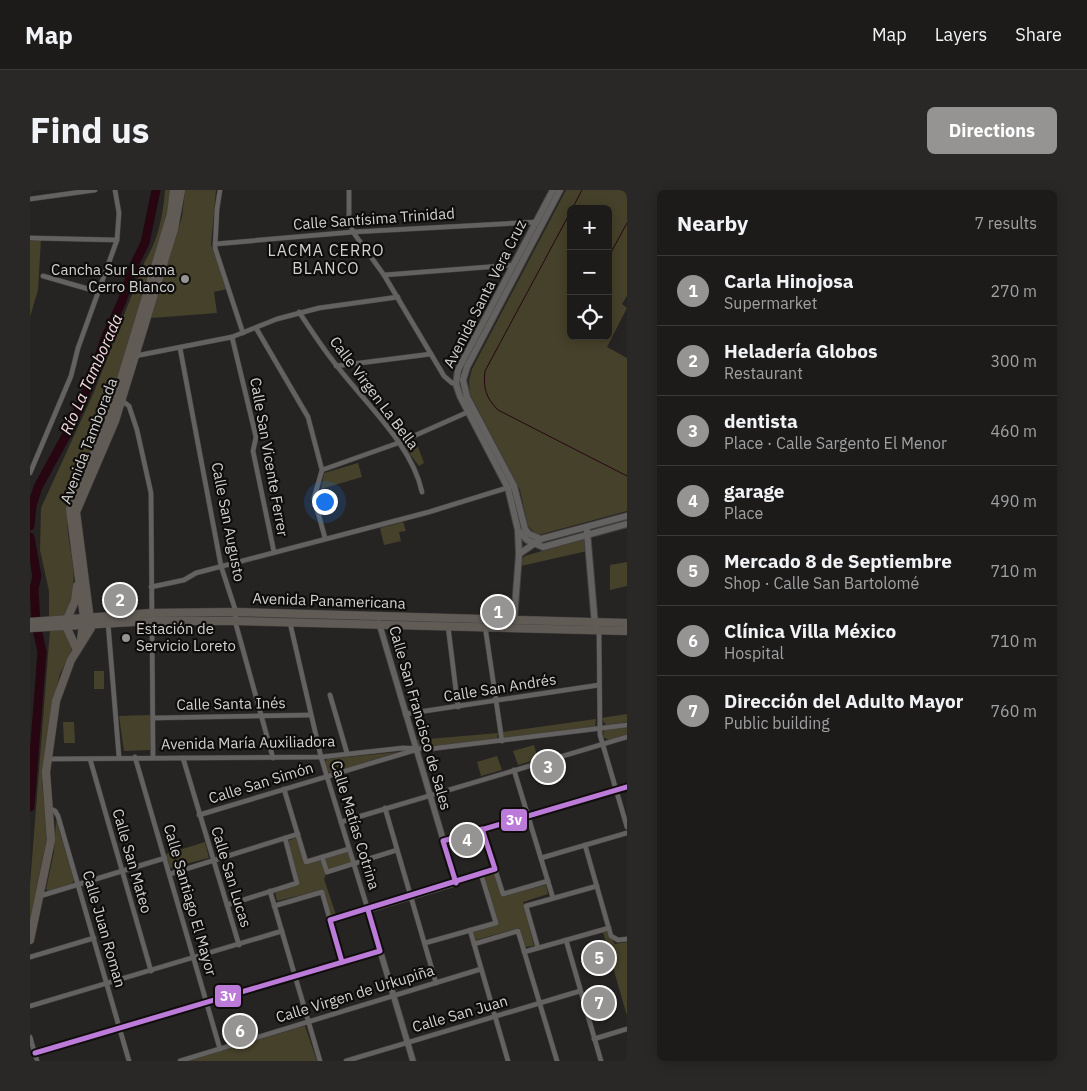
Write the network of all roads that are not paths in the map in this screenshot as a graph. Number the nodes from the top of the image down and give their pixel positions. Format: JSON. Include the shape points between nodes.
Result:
{"nodes":[{"id":1,"x":95,"y":190,"type":"edge"},
{"id":2,"x":115,"y":190,"type":"edge"},
{"id":3,"x":174,"y":190,"type":"edge"},
{"id":4,"x":181,"y":190,"type":"edge"},
{"id":5,"x":220,"y":190,"type":"edge"},
{"id":6,"x":349,"y":190,"type":"edge"},
{"id":7,"x":553,"y":190,"type":"edge"},
{"id":8,"x":560,"y":190,"type":"edge"},
{"id":9,"x":30,"y":199,"type":"edge"},
{"id":10,"x":536,"y":222,"type":"junction"},
{"id":11,"x":353,"y":232,"type":"junction"},
{"id":12,"x":30,"y":238,"type":"edge"},
{"id":13,"x":117,"y":240,"type":"junction"},
{"id":14,"x":215,"y":244,"type":"junction"},
{"id":15,"x":514,"y":264,"type":"junction"},
{"id":16,"x":384,"y":275,"type":"junction"},
{"id":17,"x":43,"y":276,"type":"dead end"},
{"id":18,"x":99,"y":292,"type":"junction"},
{"id":19,"x":398,"y":297,"type":"junction"},
{"id":20,"x":299,"y":312,"type":"junction"},
{"id":21,"x":256,"y":328,"type":"junction"},
{"id":22,"x":243,"y":333,"type":"junction"},
{"id":23,"x":232,"y":337,"type":"junction"},
{"id":24,"x":180,"y":348,"type":"junction"},
{"id":25,"x":431,"y":354,"type":"junction"},
{"id":26,"x":131,"y":355,"type":"junction"},
{"id":27,"x":336,"y":366,"type":"junction"},
{"id":28,"x":463,"y":383,"type":"junction"},
{"id":29,"x":456,"y":384,"type":"junction"},
{"id":30,"x":121,"y":400,"type":"junction"},
{"id":31,"x":468,"y":412,"type":"junction"},
{"id":32,"x":398,"y":443,"type":"junction"},
{"id":33,"x":322,"y":470,"type":"junction"},
{"id":34,"x":30,"y":473,"type":"edge"},
{"id":35,"x":511,"y":487,"type":"junction"},
{"id":36,"x":422,"y":492,"type":"dead end"},
{"id":37,"x":627,"y":516,"type":"edge"},
{"id":38,"x":627,"y":524,"type":"edge"},
{"id":39,"x":518,"y":530,"type":"junction"},
{"id":40,"x":587,"y":530,"type":"junction"},
{"id":41,"x":325,"y":538,"type":"junction"},
{"id":42,"x":542,"y":539,"type":"junction"},
{"id":43,"x":532,"y":544,"type":"junction"},
{"id":44,"x":274,"y":552,"type":"junction"},
{"id":45,"x":519,"y":554,"type":"junction"},
{"id":46,"x":221,"y":566,"type":"junction"},
{"id":47,"x":79,"y":577,"type":"junction"},
{"id":48,"x":151,"y":587,"type":"junction"},
{"id":49,"x":236,"y":612,"type":"junction"},
{"id":50,"x":151,"y":617,"type":"junction"},
{"id":51,"x":484,"y":619,"type":"junction"},
{"id":52,"x":379,"y":620,"type":"junction"},
{"id":53,"x":514,"y":620,"type":"junction"},
{"id":54,"x":88,"y":621,"type":"junction"},
{"id":55,"x":235,"y":621,"type":"junction"},
{"id":56,"x":595,"y":621,"type":"junction"},
{"id":57,"x":67,"y":622,"type":"junction"},
{"id":58,"x":108,"y":623,"type":"junction"},
{"id":59,"x":290,"y":623,"type":"junction"},
{"id":60,"x":627,"y":623,"type":"edge"},
{"id":61,"x":31,"y":625,"type":"edge"},
{"id":62,"x":448,"y":626,"type":"junction"},
{"id":63,"x":485,"y":627,"type":"junction"},
{"id":64,"x":597,"y":630,"type":"junction"},
{"id":65,"x":627,"y":631,"type":"edge"},
{"id":66,"x":78,"y":647,"type":"junction"},
{"id":67,"x":599,"y":685,"type":"junction"},
{"id":68,"x":330,"y":694,"type":"dead end"},
{"id":69,"x":496,"y":700,"type":"junction"},
{"id":70,"x":458,"y":707,"type":"junction"},
{"id":71,"x":405,"y":714,"type":"junction"},
{"id":72,"x":310,"y":716,"type":"junction"},
{"id":73,"x":153,"y":718,"type":"junction"},
{"id":74,"x":261,"y":718,"type":"junction"},
{"id":75,"x":627,"y":726,"type":"edge"},
{"id":76,"x":599,"y":729,"type":"junction"},
{"id":77,"x":627,"y":737,"type":"edge"},
{"id":78,"x":502,"y":741,"type":"junction"},
{"id":79,"x":602,"y":744,"type":"junction"},
{"id":80,"x":416,"y":750,"type":"junction"},
{"id":81,"x":347,"y":753,"type":"junction"},
{"id":82,"x":119,"y":757,"type":"junction"},
{"id":83,"x":136,"y":757,"type":"junction"},
{"id":84,"x":321,"y":757,"type":"junction"},
{"id":85,"x":153,"y":758,"type":"junction"},
{"id":86,"x":183,"y":758,"type":"junction"},
{"id":87,"x":273,"y":758,"type":"junction"},
{"id":88,"x":47,"y":759,"type":"junction"},
{"id":89,"x":90,"y":759,"type":"junction"},
{"id":90,"x":514,"y":770,"type":"junction"},
{"id":91,"x":327,"y":776,"type":"junction"},
{"id":92,"x":627,"y":787,"type":"edge"},
{"id":93,"x":284,"y":789,"type":"junction"},
{"id":94,"x":615,"y":790,"type":"junction"},
{"id":95,"x":430,"y":795,"type":"junction"},
{"id":96,"x":49,"y":808,"type":"junction"},
{"id":97,"x":385,"y":808,"type":"junction"},
{"id":98,"x":199,"y":815,"type":"junction"},
{"id":99,"x":527,"y":816,"type":"junction"},
{"id":100,"x":341,"y":822,"type":"junction"},
{"id":101,"x":627,"y":827,"type":"edge"},
{"id":102,"x":482,"y":829,"type":"junction"},
{"id":103,"x":627,"y":832,"type":"edge"},
{"id":104,"x":298,"y":834,"type":"junction"},
{"id":105,"x":285,"y":838,"type":"junction"},
{"id":106,"x":443,"y":841,"type":"junction"},
{"id":107,"x":585,"y":845,"type":"junction"},
{"id":108,"x":349,"y":849,"type":"junction"},
{"id":109,"x":398,"y":850,"type":"junction"},
{"id":110,"x":322,"y":857,"type":"junction"},
{"id":111,"x":165,"y":858,"type":"junction"},
{"id":112,"x":541,"y":858,"type":"junction"},
{"id":113,"x":212,"y":861,"type":"junction"},
{"id":114,"x":354,"y":864,"type":"junction"},
{"id":115,"x":495,"y":869,"type":"junction"},
{"id":116,"x":122,"y":871,"type":"junction"},
{"id":117,"x":170,"y":874,"type":"junction"},
{"id":118,"x":481,"y":874,"type":"junction"},
{"id":119,"x":548,"y":881,"type":"junction"},
{"id":120,"x":456,"y":883,"type":"junction"},
{"id":121,"x":78,"y":885,"type":"junction"},
{"id":122,"x":597,"y":886,"type":"junction"},
{"id":123,"x":270,"y":891,"type":"junction"},
{"id":124,"x":40,"y":896,"type":"junction"},
{"id":125,"x":411,"y":896,"type":"junction"},
{"id":126,"x":554,"y":898,"type":"junction"},
{"id":127,"x":227,"y":905,"type":"junction"},
{"id":128,"x":274,"y":906,"type":"junction"},
{"id":129,"x":368,"y":910,"type":"junction"},
{"id":130,"x":330,"y":920,"type":"junction"},
{"id":131,"x":609,"y":928,"type":"junction"},
{"id":132,"x":470,"y":930,"type":"junction"},
{"id":133,"x":282,"y":931,"type":"junction"},
{"id":134,"x":94,"y":938,"type":"junction"},
{"id":135,"x":627,"y":938,"type":"edge"},
{"id":136,"x":30,"y":940,"type":"edge"},
{"id":137,"x":566,"y":940,"type":"junction"},
{"id":138,"x":425,"y":943,"type":"junction"},
{"id":139,"x":474,"y":944,"type":"junction"},
{"id":140,"x":239,"y":945,"type":"junction"},
{"id":141,"x":538,"y":948,"type":"junction"},
{"id":142,"x":380,"y":951,"type":"junction"},
{"id":143,"x":524,"y":952,"type":"junction"},
{"id":144,"x":30,"y":957,"type":"edge"},
{"id":145,"x":194,"y":959,"type":"junction"},
{"id":146,"x":342,"y":962,"type":"junction"},
{"id":147,"x":481,"y":969,"type":"junction"},
{"id":148,"x":151,"y":970,"type":"junction"},
{"id":149,"x":295,"y":977,"type":"junction"},
{"id":150,"x":107,"y":983,"type":"junction"},
{"id":151,"x":436,"y":983,"type":"junction"},
{"id":152,"x":580,"y":991,"type":"junction"},
{"id":153,"x":393,"y":995,"type":"junction"},
{"id":154,"x":206,"y":1003,"type":"junction"},
{"id":155,"x":540,"y":1003,"type":"junction"},
{"id":156,"x":30,"y":1006,"type":"edge"},
{"id":157,"x":495,"y":1017,"type":"junction"},
{"id":158,"x":308,"y":1021,"type":"junction"},
{"id":159,"x":120,"y":1029,"type":"junction"},
{"id":160,"x":627,"y":1030,"type":"edge"},
{"id":161,"x":30,"y":1037,"type":"edge"},
{"id":162,"x":594,"y":1039,"type":"junction"},
{"id":163,"x":408,"y":1042,"type":"junction"},
{"id":164,"x":220,"y":1049,"type":"junction"},
{"id":165,"x":35,"y":1053,"type":"junction"},
{"id":166,"x":37,"y":1061,"type":"edge"},
{"id":167,"x":129,"y":1061,"type":"edge"},
{"id":168,"x":180,"y":1061,"type":"edge"},
{"id":169,"x":320,"y":1061,"type":"edge"},
{"id":170,"x":346,"y":1061,"type":"edge"},
{"id":171,"x":413,"y":1061,"type":"edge"},
{"id":172,"x":508,"y":1061,"type":"edge"},
{"id":173,"x":557,"y":1061,"type":"edge"},
{"id":174,"x":601,"y":1061,"type":"edge"}],
"edges":[{"from":1,"to":9,"type":"street"},
{"from":2,"to":13,"type":"street","via":[[119,213]]},
{"from":3,"to":26,"type":"main road","name":"Avenida Tamborada","via":[[172,214]]},
{"from":4,"to":26,"type":"main road","name":"Avenida Tamborada","via":[[174,228]]},
{"from":5,"to":14,"type":"street"},
{"from":6,"to":11,"type":"street","via":[[349,220]]},
{"from":7,"to":10,"type":"main road","name":"Avenida Santa Vera Cruz"},
{"from":8,"to":28,"type":"main road","name":"Avenida Santa Vera Cruz","via":[[467,367]]},
{"from":10,"to":11,"type":"street","name":"Calle Santísima Trinidad"},
{"from":10,"to":15,"type":"main road","name":"Avenida Santa Vera Cruz"},
{"from":11,"to":14,"type":"street","name":"Calle Santísima Trinidad"},
{"from":11,"to":16,"type":"street"},
{"from":12,"to":13,"type":"street"},
{"from":13,"to":18,"type":"street"},
{"from":14,"to":22,"type":"street"},
{"from":15,"to":16,"type":"street"},
{"from":15,"to":29,"type":"main road","name":"Avenida Santa Vera Cruz","via":[[458,370]]},
{"from":16,"to":19,"type":"street"},
{"from":17,"to":18,"type":"street"},
{"from":18,"to":34,"type":"street","via":[[71,376]]},
{"from":19,"to":20,"type":"street"},
{"from":19,"to":25,"type":"street"},
{"from":20,"to":21,"type":"street"},
{"from":20,"to":27,"type":"street","name":"Calle Virgen La Bella"},
{"from":21,"to":22,"type":"street"},
{"from":21,"to":33,"type":"street","via":[[305,411]]},
{"from":22,"to":23,"type":"street"},
{"from":23,"to":24,"type":"street"},
{"from":23,"to":44,"type":"street","name":"Calle San Vicente Ferrer","via":[[256,437],[253,452]]},
{"from":24,"to":26,"type":"street"},
{"from":24,"to":46,"type":"street","name":"Calle San Augusto"},
{"from":25,"to":27,"type":"street"},
{"from":25,"to":29,"type":"street","via":[[444,376]]},
{"from":26,"to":30,"type":"main road","name":"Avenida Tamborada"},
{"from":26,"to":47,"type":"main road","name":"Avenida Tamborada","via":[[104,432],[71,503]]},
{"from":27,"to":32,"type":"street","name":"Calle Virgen La Bella"},
{"from":28,"to":29,"type":"street"},
{"from":28,"to":35,"type":"main road","name":"Avenida Santa Vera Cruz"},
{"from":29,"to":31,"type":"main road","name":"Avenida Santa Vera Cruz"},
{"from":30,"to":48,"type":"street","via":[[129,406],[137,430],[151,493]]},
{"from":30,"to":54,"type":"main road","name":"Avenida Tamborada","via":[[76,512]]},
{"from":31,"to":32,"type":"street"},
{"from":31,"to":35,"type":"main road","name":"Avenida Santa Vera Cruz"},
{"from":32,"to":33,"type":"street"},
{"from":32,"to":36,"type":"street","name":"Calle Virgen La Bella","via":[[415,467]]},
{"from":33,"to":41,"type":"street","via":[[314,498]]},
{"from":35,"to":39,"type":"main road","name":"Avenida Santa Vera Cruz"},
{"from":35,"to":41,"type":"street"},
{"from":35,"to":42,"type":"main road","name":"Avenida Santa Vera Cruz","via":[[524,529]]},
{"from":37,"to":40,"type":"main road"},
{"from":38,"to":40,"type":"main road"},
{"from":39,"to":43,"type":"main road"},
{"from":39,"to":45,"type":"main road","name":"Avenida Santa Vera Cruz"},
{"from":40,"to":42,"type":"main road"},
{"from":40,"to":43,"type":"main road","via":[[543,546]]},
{"from":40,"to":56,"type":"main road"},
{"from":41,"to":44,"type":"street"},
{"from":42,"to":43,"type":"main road"},
{"from":43,"to":45,"type":"main road"},
{"from":44,"to":46,"type":"street"},
{"from":45,"to":53,"type":"main road","name":"Avenida Santa Vera Cruz"},
{"from":46,"to":48,"type":"street","via":[[196,572],[184,580]]},
{"from":46,"to":49,"type":"street","name":"Calle San Augusto"},
{"from":47,"to":54,"type":"main road","name":"Avenida Tamborada"},
{"from":47,"to":57,"type":"main road"},
{"from":48,"to":50,"type":"street"},
{"from":49,"to":50,"type":"main road","name":"Avenida Panamericana"},
{"from":49,"to":52,"type":"main road","name":"Avenida Panamericana"},
{"from":49,"to":55,"type":"street","name":"Calle San Augusto"},
{"from":50,"to":54,"type":"main road","name":"Avenida Panamericana"},
{"from":50,"to":55,"type":"main road","name":"Avenida Panamericana"},
{"from":50,"to":58,"type":"main road","name":"Avenida Panamericana"},
{"from":50,"to":73,"type":"street"},
{"from":51,"to":52,"type":"main road","name":"Avenida Panamericana"},
{"from":51,"to":53,"type":"main road","name":"Avenida Panamericana"},
{"from":51,"to":63,"type":"street"},
{"from":52,"to":59,"type":"main road","name":"Avenida Panamericana"},
{"from":52,"to":62,"type":"main road","name":"Avenida Panamericana"},
{"from":52,"to":71,"type":"street","name":"Calle San Francisco de Sales"},
{"from":53,"to":56,"type":"main road","name":"Avenida Panamericana"},
{"from":54,"to":57,"type":"main road","name":"Avenida Panamericana"},
{"from":54,"to":58,"type":"main road","name":"Avenida Panamericana"},
{"from":54,"to":66,"type":"main road","name":"Avenida Tamborada"},
{"from":55,"to":59,"type":"main road","name":"Avenida Panamericana"},
{"from":55,"to":74,"type":"street","name":"Calle San Augusto"},
{"from":56,"to":60,"type":"main road","name":"Avenida Panamericana"},
{"from":56,"to":64,"type":"main road"},
{"from":57,"to":61,"type":"main road","name":"Avenida Panamericana"},
{"from":57,"to":66,"type":"main road"},
{"from":58,"to":82,"type":"street"},
{"from":59,"to":72,"type":"street","name":"Calle Matías Cotrina"},
{"from":62,"to":63,"type":"main road","name":"Avenida Panamericana"},
{"from":62,"to":70,"type":"street"},
{"from":63,"to":64,"type":"main road","name":"Avenida Panamericana"},
{"from":63,"to":69,"type":"street"},
{"from":64,"to":65,"type":"main road","name":"Avenida Panamericana"},
{"from":64,"to":67,"type":"street"},
{"from":66,"to":88,"type":"main road","name":"Avenida Tamborada","via":[[60,686]]},
{"from":67,"to":69,"type":"street","name":"Calle San Andrés"},
{"from":67,"to":76,"type":"street"},
{"from":68,"to":81,"type":"street"},
{"from":69,"to":70,"type":"street","name":"Calle San Andrés"},
{"from":69,"to":78,"type":"street"},
{"from":70,"to":71,"type":"street","name":"Calle San Andrés"},
{"from":71,"to":80,"type":"street","name":"Calle San Francisco de Sales"},
{"from":72,"to":74,"type":"street","name":"Calle Santa Inés"},
{"from":72,"to":84,"type":"street","name":"Calle Matías Cotrina"},
{"from":73,"to":74,"type":"street","name":"Calle Santa Inés"},
{"from":73,"to":85,"type":"street"},
{"from":74,"to":87,"type":"street","name":"Calle San Augusto"},
{"from":75,"to":76,"type":"street","name":"Avenida María Auxiliadora"},
{"from":76,"to":78,"type":"street","name":"Avenida María Auxiliadora"},
{"from":76,"to":79,"type":"street"},
{"from":77,"to":79,"type":"street"},
{"from":78,"to":80,"type":"street","name":"Avenida María Auxiliadora"},
{"from":79,"to":90,"type":"street"},
{"from":79,"to":94,"type":"street"},
{"from":80,"to":81,"type":"street","name":"Avenida María Auxiliadora","via":[[403,748]]},
{"from":80,"to":91,"type":"street","name":"Calle San Simón"},
{"from":80,"to":95,"type":"street","name":"Calle San Francisco de Sales"},
{"from":81,"to":84,"type":"street","name":"Avenida María Auxiliadora"},
{"from":82,"to":83,"type":"street","name":"Avenida María Auxiliadora"},
{"from":82,"to":89,"type":"street","name":"Avenida María Auxiliadora"},
{"from":83,"to":85,"type":"street","name":"Avenida María Auxiliadora"},
{"from":83,"to":111,"type":"street","name":"Calle Santiago El Mayor"},
{"from":84,"to":87,"type":"street","name":"Avenida María Auxiliadora"},
{"from":84,"to":91,"type":"street","name":"Calle Matías Cotrina"},
{"from":85,"to":86,"type":"street","name":"Avenida María Auxiliadora"},
{"from":86,"to":87,"type":"street","name":"Avenida María Auxiliadora"},
{"from":86,"to":98,"type":"street","name":"Calle San Lucas"},
{"from":88,"to":89,"type":"street","name":"Avenida María Auxiliadora"},
{"from":88,"to":96,"type":"main road","name":"Avenida Tamborada"},
{"from":89,"to":116,"type":"street","name":"Calle San Mateo"},
{"from":90,"to":95,"type":"street"},
{"from":90,"to":99,"type":"street"},
{"from":91,"to":93,"type":"street","name":"Calle San Simón"},
{"from":91,"to":100,"type":"street","name":"Calle Matías Cotrina"},
{"from":92,"to":94,"type":"street"},
{"from":93,"to":98,"type":"street","name":"Calle San Simón"},
{"from":93,"to":104,"type":"street"},
{"from":94,"to":99,"type":"street"},
{"from":94,"to":101,"type":"street"},
{"from":95,"to":97,"type":"street"},
{"from":95,"to":106,"type":"street","name":"Calle San Francisco de Sales"},
{"from":96,"to":121,"type":"street","name":"Calle Juan Roman","via":[[58,816]]},
{"from":96,"to":124,"type":"main road","name":"Avenida Tamborada","via":[[51,840]]},
{"from":97,"to":100,"type":"street"},
{"from":97,"to":109,"type":"street"},
{"from":98,"to":113,"type":"street","name":"Calle San Lucas"},
{"from":99,"to":102,"type":"street"},
{"from":99,"to":112,"type":"street"},
{"from":100,"to":108,"type":"street","name":"Calle Matías Cotrina"},
{"from":102,"to":106,"type":"street"},
{"from":102,"to":115,"type":"street"},
{"from":103,"to":107,"type":"street"},
{"from":104,"to":105,"type":"street"},
{"from":104,"to":110,"type":"street","via":[[306,862]]},
{"from":105,"to":113,"type":"street"},
{"from":105,"to":123,"type":"street","via":[[296,883]]},
{"from":106,"to":120,"type":"street","name":"Calle San Francisco de Sales"},
{"from":107,"to":112,"type":"street"},
{"from":107,"to":122,"type":"street"},
{"from":108,"to":110,"type":"street"},
{"from":108,"to":114,"type":"street","name":"Calle Matías Cotrina"},
{"from":109,"to":114,"type":"street"},
{"from":109,"to":125,"type":"street"},
{"from":110,"to":114,"type":"street","via":[[327,872]]},
{"from":111,"to":116,"type":"street"},
{"from":111,"to":117,"type":"street","name":"Calle Santiago El Mayor"},
{"from":112,"to":119,"type":"street"},
{"from":113,"to":117,"type":"street"},
{"from":113,"to":127,"type":"street","name":"Calle San Lucas"},
{"from":114,"to":129,"type":"street","name":"Calle Matías Cotrina"},
{"from":115,"to":118,"type":"street"},
{"from":115,"to":119,"type":"street","via":[[503,894]]},
{"from":116,"to":121,"type":"street"},
{"from":116,"to":148,"type":"street","name":"Calle San Mateo"},
{"from":117,"to":145,"type":"street","name":"Calle Santiago El Mayor"},
{"from":118,"to":120,"type":"street"},
{"from":118,"to":132,"type":"street","via":[[496,923]]},
{"from":119,"to":126,"type":"street"},
{"from":120,"to":125,"type":"street"},
{"from":121,"to":124,"type":"street"},
{"from":121,"to":134,"type":"street","name":"Calle Juan Roman"},
{"from":122,"to":126,"type":"street"},
{"from":122,"to":131,"type":"street"},
{"from":123,"to":127,"type":"street"},
{"from":123,"to":128,"type":"street"},
{"from":124,"to":136,"type":"main road","name":"Avenida Tamborada"},
{"from":125,"to":129,"type":"street"},
{"from":125,"to":138,"type":"street"},
{"from":126,"to":141,"type":"street","via":[[526,906]]},
{"from":127,"to":140,"type":"street","name":"Calle San Lucas"},
{"from":128,"to":130,"type":"street","via":[[322,892]]},
{"from":128,"to":133,"type":"street"},
{"from":129,"to":130,"type":"street"},
{"from":129,"to":142,"type":"street","name":"Calle Matías Cotrina"},
{"from":130,"to":146,"type":"street"},
{"from":131,"to":135,"type":"street","via":[[614,939]]},
{"from":131,"to":137,"type":"street"},
{"from":132,"to":138,"type":"street"},
{"from":132,"to":139,"type":"street"},
{"from":133,"to":140,"type":"street"},
{"from":133,"to":149,"type":"street"},
{"from":134,"to":144,"type":"street"},
{"from":134,"to":150,"type":"street","name":"Calle Juan Roman"},
{"from":137,"to":141,"type":"street"},
{"from":137,"to":152,"type":"street"},
{"from":138,"to":151,"type":"street"},
{"from":139,"to":143,"type":"street","via":[[518,931]]},
{"from":139,"to":147,"type":"street"},
{"from":140,"to":145,"type":"street"},
{"from":141,"to":143,"type":"street"},
{"from":142,"to":146,"type":"street"},
{"from":142,"to":153,"type":"street","name":"Calle Matías Cotrina"},
{"from":143,"to":155,"type":"street"},
{"from":145,"to":148,"type":"street"},
{"from":145,"to":154,"type":"street","name":"Calle Santiago El Mayor"},
{"from":146,"to":149,"type":"street"},
{"from":147,"to":151,"type":"street","name":"Calle Virgen de Urkupiña"},
{"from":147,"to":157,"type":"street"},
{"from":148,"to":150,"type":"street"},
{"from":149,"to":154,"type":"street"},
{"from":149,"to":158,"type":"street"},
{"from":150,"to":156,"type":"street"},
{"from":150,"to":159,"type":"street","name":"Calle Juan Roman"},
{"from":151,"to":153,"type":"street","name":"Calle Virgen de Urkupiña"},
{"from":152,"to":155,"type":"street","name":"Calle San Juan"},
{"from":152,"to":162,"type":"street"},
{"from":153,"to":158,"type":"street","name":"Calle Virgen de Urkupiña"},
{"from":153,"to":163,"type":"street","name":"Calle Matías Cotrina"},
{"from":154,"to":159,"type":"street"},
{"from":154,"to":164,"type":"street","name":"Calle Santiago El Mayor"},
{"from":155,"to":157,"type":"street","name":"Calle San Juan"},
{"from":155,"to":173,"type":"street"},
{"from":157,"to":163,"type":"street","name":"Calle San Juan"},
{"from":157,"to":172,"type":"street"},
{"from":158,"to":164,"type":"street","name":"Calle Virgen de Urkupiña"},
{"from":158,"to":169,"type":"street"},
{"from":159,"to":165,"type":"street"},
{"from":159,"to":167,"type":"street","name":"Calle Juan Roman"},
{"from":160,"to":162,"type":"street"},
{"from":161,"to":165,"type":"street"},
{"from":162,"to":174,"type":"street"},
{"from":163,"to":170,"type":"street","name":"Calle San Juan"},
{"from":163,"to":171,"type":"street","name":"Calle Matías Cotrina"},
{"from":164,"to":168,"type":"street","name":"Calle Virgen de Urkupiña"},
{"from":165,"to":166,"type":"street"}]}
